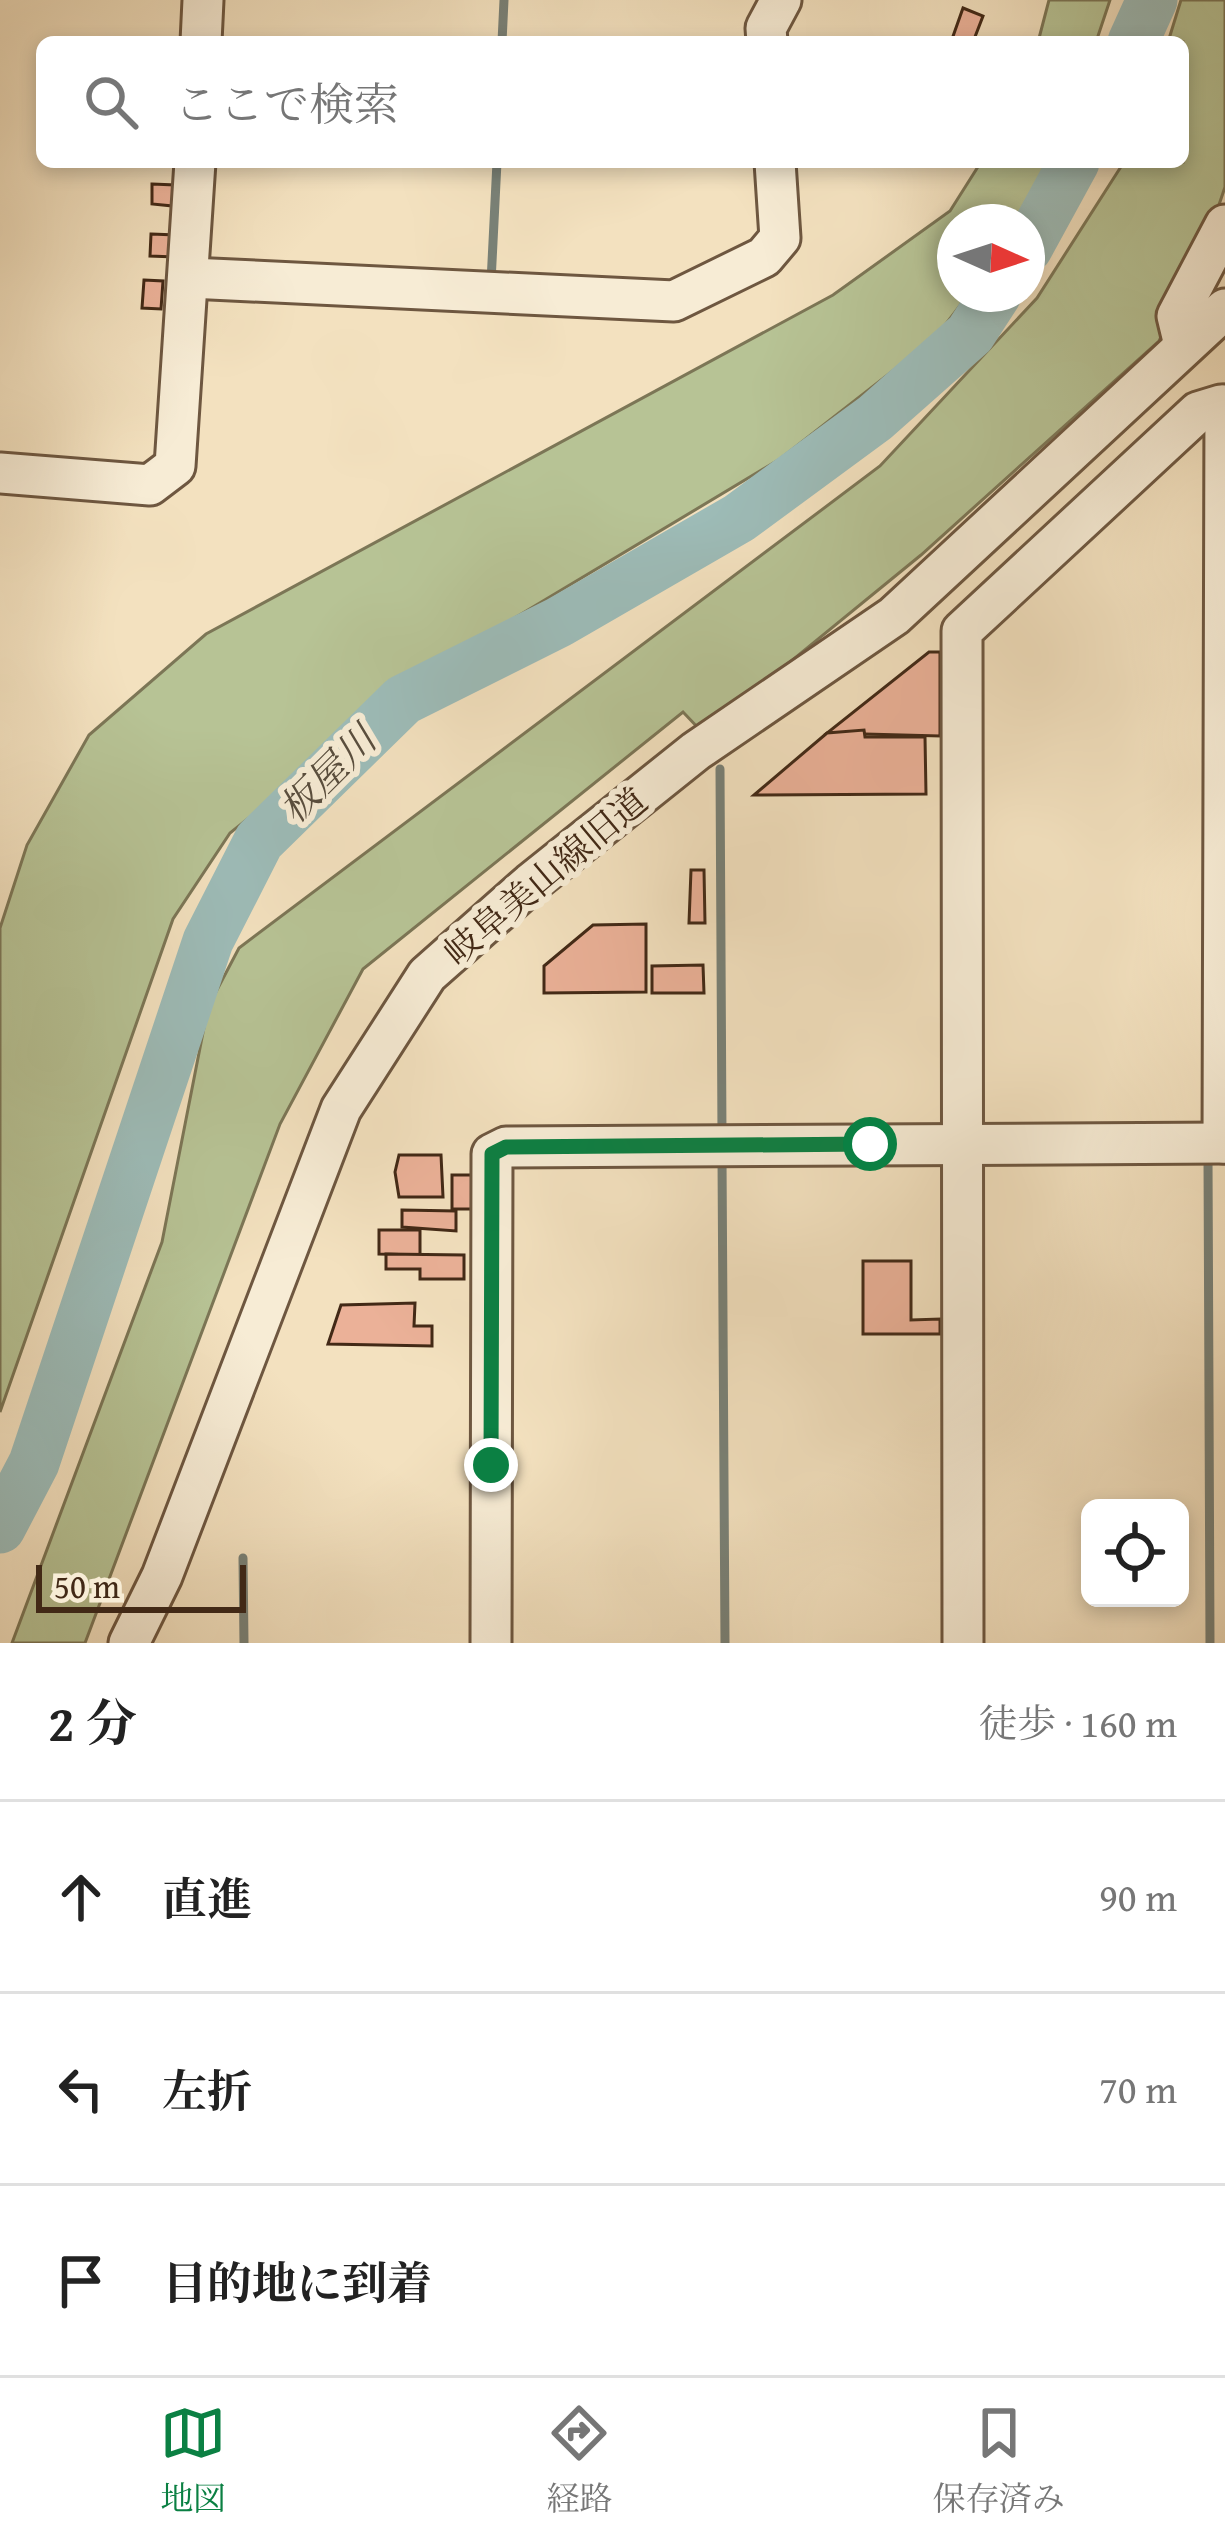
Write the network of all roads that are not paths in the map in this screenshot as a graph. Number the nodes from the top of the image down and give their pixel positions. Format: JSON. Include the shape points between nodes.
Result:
{"nodes":[{"id":1,"x":203,"y":0,"type":"edge"},
{"id":2,"x":781,"y":0,"type":"edge"},
{"id":3,"x":201,"y":36,"type":"edge"},
{"id":4,"x":767,"y":36,"type":"edge"},
{"id":5,"x":195,"y":168,"type":"edge"},
{"id":6,"x":775,"y":168,"type":"edge"},
{"id":7,"x":1225,"y":224,"type":"edge"},
{"id":8,"x":190,"y":278,"type":"junction"},
{"id":9,"x":1225,"y":310,"type":"edge"},
{"id":10,"x":1184,"y":345,"type":"junction"},
{"id":11,"x":1223,"y":405,"type":"edge"},
{"id":12,"x":0,"y":473,"type":"edge"},
{"id":13,"x":961,"y":1143,"type":"junction"},
{"id":14,"x":1224,"y":1144,"type":"edge"},
{"id":15,"x":129,"y":1643,"type":"edge"},
{"id":16,"x":491,"y":1643,"type":"edge"},
{"id":17,"x":963,"y":1643,"type":"edge"}],
"edges":[{"from":1,"to":3,"type":"street"},
{"from":2,"to":4,"type":"street"},
{"from":5,"to":8,"type":"street"},
{"from":6,"to":8,"type":"street","via":[[779,238],[764,257],[674,302]]},
{"from":7,"to":10,"type":"street","via":[[1178,316]]},
{"from":8,"to":12,"type":"street","via":[[175,466],[150,485]]},
{"from":9,"to":10,"type":"street","name":"岐阜美山線旧道"},
{"from":10,"to":15,"type":"street","name":"岐阜美山線旧道","via":[[894,616],[696,751],[427,975],[341,1109]]},
{"from":11,"to":13,"type":"street","via":[[1198,412],[962,632]]},
{"from":11,"to":14,"type":"street"},
{"from":13,"to":14,"type":"street"},
{"from":13,"to":16,"type":"street","via":[[506,1147],[492,1154]]},
{"from":13,"to":17,"type":"street"}]}
